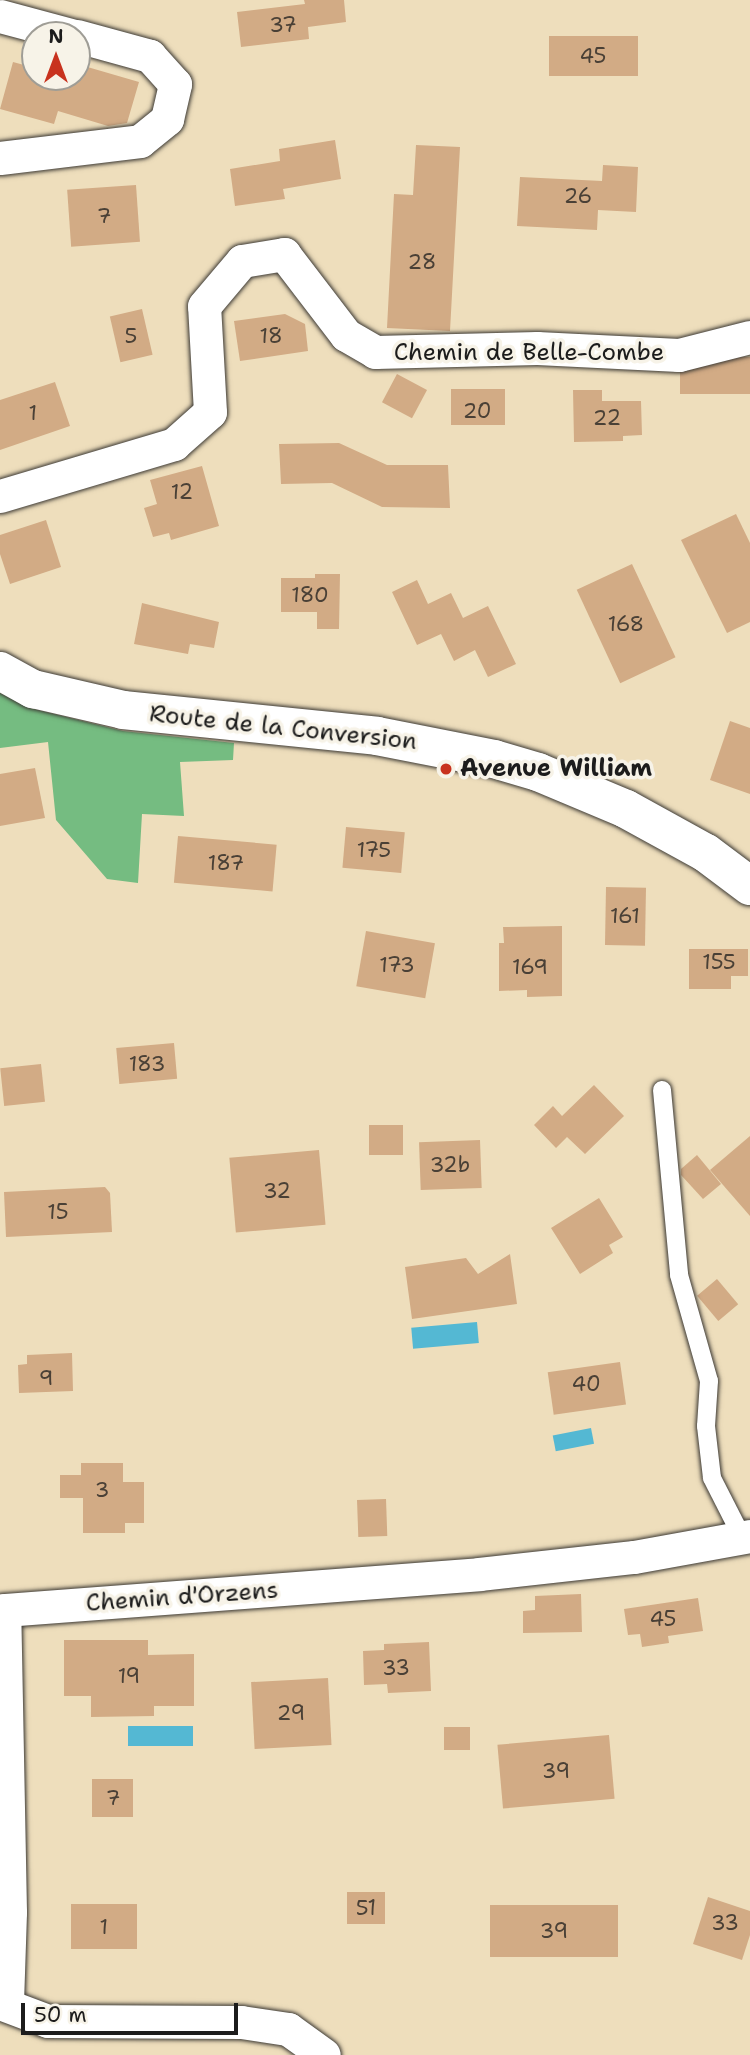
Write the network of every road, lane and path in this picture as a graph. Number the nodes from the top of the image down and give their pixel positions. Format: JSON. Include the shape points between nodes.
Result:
{"nodes":[{"id":1,"x":0,"y":16,"type":"edge"},
{"id":2,"x":21,"y":22,"type":"edge"},
{"id":3,"x":91,"y":41,"type":"edge"},
{"id":4,"x":0,"y":158,"type":"edge"},
{"id":5,"x":750,"y":337,"type":"edge"},
{"id":6,"x":0,"y":496,"type":"edge"},
{"id":7,"x":0,"y":671,"type":"edge"},
{"id":8,"x":750,"y":886,"type":"edge"},
{"id":9,"x":662,"y":1090,"type":"dead end"},
{"id":10,"x":746,"y":1537,"type":"edge"},
{"id":11,"x":2,"y":1597,"type":"edge"},
{"id":12,"x":4,"y":2003,"type":"edge"},
{"id":13,"x":324,"y":2055,"type":"edge"}],
"edges":[{"from":1,"to":2,"type":"street"},
{"from":3,"to":4,"type":"street","via":[[150,56],[175,84],[167,120],[140,141]]},
{"from":5,"to":6,"type":"street","name":"Chemin de Belle-Combe","via":[[679,355],[537,348],[375,352],[346,335],[284,254],[242,261],[204,306],[210,412],[174,444]]},
{"from":7,"to":8,"type":"main road","name":"Route de la Conversion","via":[[33,690],[123,710],[377,736],[494,758],[626,809],[706,853]]},
{"from":9,"to":10,"type":"lane","via":[[679,1275],[709,1381],[706,1426],[712,1478]]},
{"from":10,"to":11,"type":"street","name":"Chemin d'Orzens","via":[[634,1557],[479,1574]]},
{"from":11,"to":12,"type":"street","name":"Chemin d'Orzens","via":[[10,1912]]},
{"from":12,"to":13,"type":"street","via":[[48,2021],[241,2022],[288,2029]]}]}
